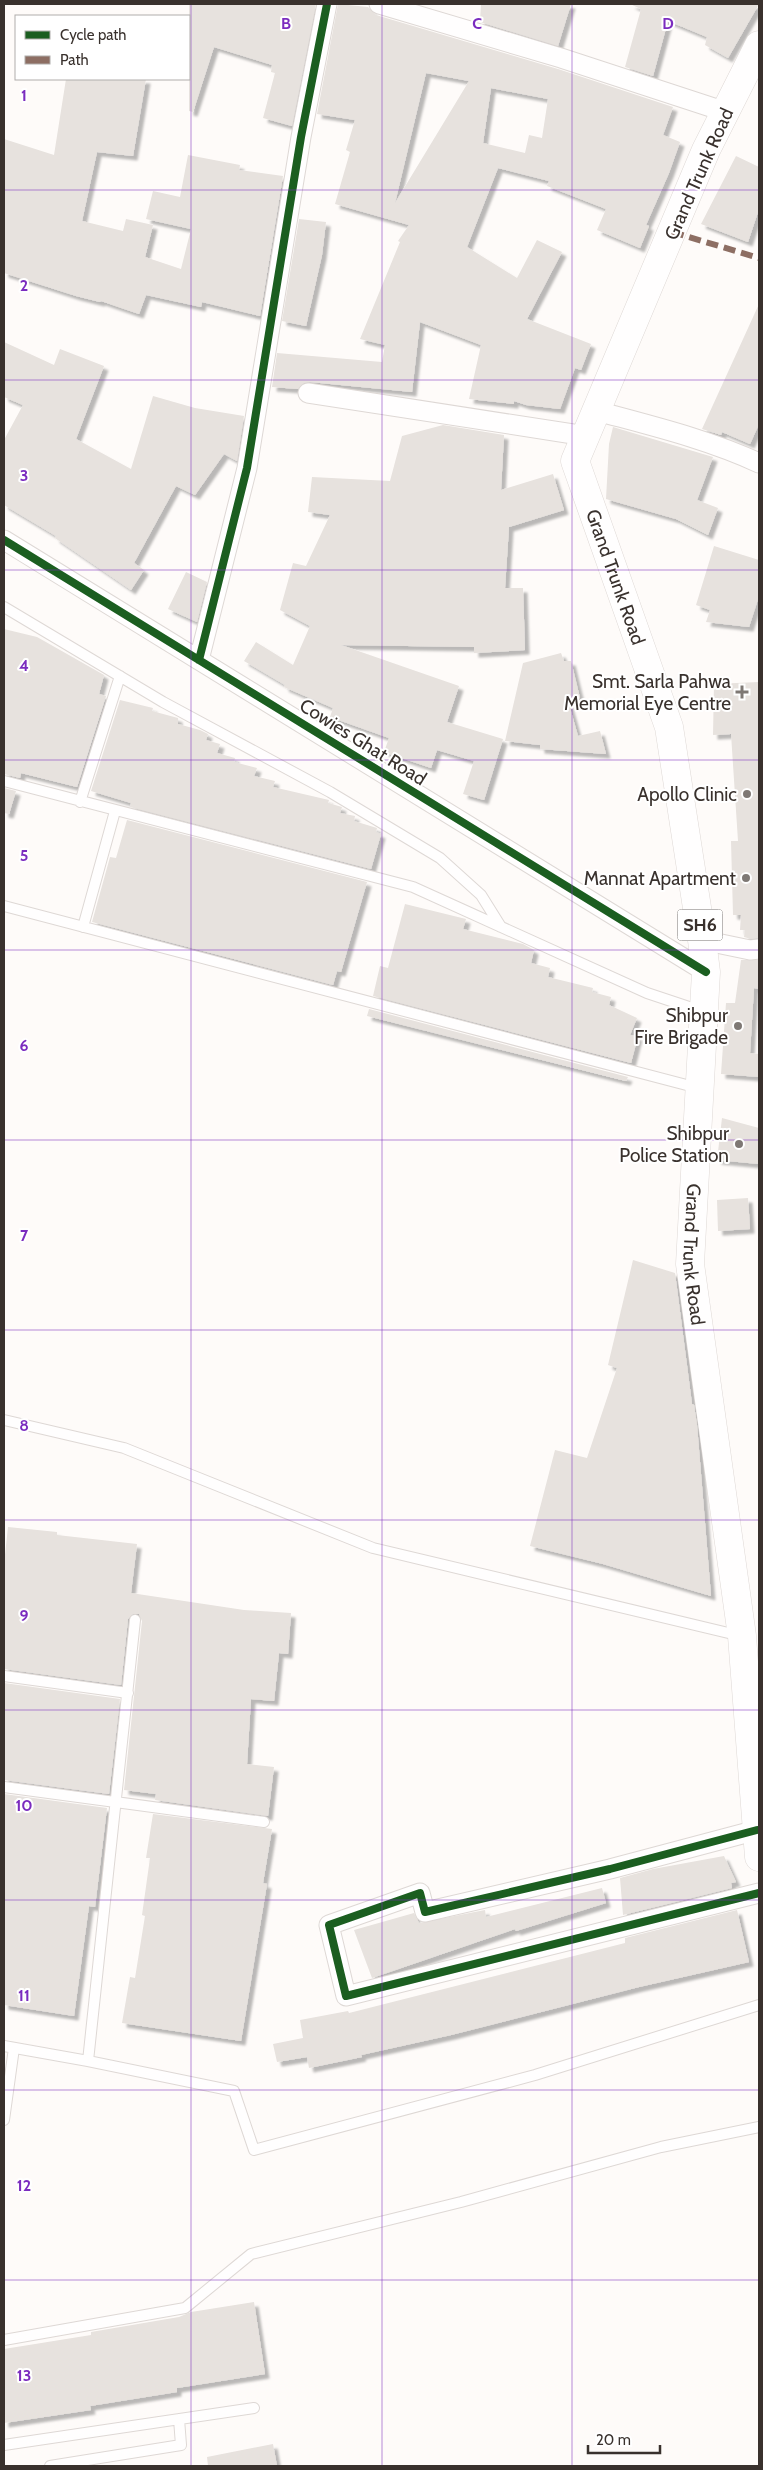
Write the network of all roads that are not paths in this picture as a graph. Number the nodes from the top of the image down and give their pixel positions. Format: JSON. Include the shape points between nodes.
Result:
{"nodes":[{"id":1,"x":327,"y":4,"type":"edge"},
{"id":2,"x":379,"y":4,"type":"edge"},
{"id":3,"x":759,"y":45,"type":"edge"},
{"id":4,"x":726,"y":112,"type":"junction"},
{"id":5,"x":308,"y":393,"type":"dead end"},
{"id":6,"x":597,"y":411,"type":"junction"},
{"id":7,"x":586,"y":436,"type":"junction"},
{"id":8,"x":759,"y":463,"type":"edge"},
{"id":9,"x":4,"y":540,"type":"edge"},
{"id":10,"x":4,"y":607,"type":"edge"},
{"id":11,"x":199,"y":660,"type":"junction"},
{"id":12,"x":120,"y":676,"type":"junction"},
{"id":13,"x":4,"y":781,"type":"edge"},
{"id":14,"x":80,"y":802,"type":"junction"},
{"id":15,"x":115,"y":811,"type":"junction"},
{"id":16,"x":4,"y":906,"type":"edge"},
{"id":17,"x":83,"y":927,"type":"junction"},
{"id":18,"x":501,"y":927,"type":"junction"},
{"id":19,"x":702,"y":940,"type":"junction"},
{"id":20,"x":759,"y":949,"type":"edge"},
{"id":21,"x":706,"y":972,"type":"junction"},
{"id":22,"x":702,"y":1011,"type":"junction"},
{"id":23,"x":698,"y":1088,"type":"junction"},
{"id":24,"x":4,"y":1420,"type":"edge"},
{"id":25,"x":135,"y":1620,"type":"dead end"},
{"id":26,"x":742,"y":1636,"type":"junction"},
{"id":27,"x":4,"y":1676,"type":"edge"},
{"id":28,"x":128,"y":1693,"type":"junction"},
{"id":29,"x":755,"y":1761,"type":"edge"},
{"id":30,"x":4,"y":1787,"type":"edge"},
{"id":31,"x":117,"y":1801,"type":"junction"},
{"id":32,"x":264,"y":1822,"type":"dead end"},
{"id":33,"x":757,"y":1830,"type":"junction"},
{"id":34,"x":759,"y":1856,"type":"edge"},
{"id":35,"x":759,"y":1893,"type":"edge"},
{"id":36,"x":759,"y":2005,"type":"edge"},
{"id":37,"x":9,"y":2047,"type":"edge"},
{"id":38,"x":88,"y":2061,"type":"junction"},
{"id":39,"x":4,"y":2120,"type":"edge"},
{"id":40,"x":759,"y":2127,"type":"edge"},
{"id":41,"x":4,"y":2340,"type":"edge"},
{"id":42,"x":254,"y":2408,"type":"dead end"},
{"id":43,"x":179,"y":2419,"type":"junction"},
{"id":44,"x":4,"y":2445,"type":"edge"},
{"id":45,"x":50,"y":2466,"type":"edge"}],
"edges":[{"from":1,"to":11,"type":"street","via":[[301,137],[247,468]]},
{"from":2,"to":4,"type":"street","via":[[561,58]]},
{"from":3,"to":4,"type":"main road","name":"Grand Trunk Road","number":"SH6"},
{"from":4,"to":6,"type":"main road","name":"Grand Trunk Road","number":"SH6","via":[[706,150]]},
{"from":5,"to":7,"type":"street"},
{"from":6,"to":7,"type":"main road","name":"Grand Trunk Road","number":"SH6"},
{"from":6,"to":8,"type":"street","via":[[678,432]]},
{"from":7,"to":19,"type":"main road","name":"Grand Trunk Road","number":"SH6","via":[[575,461],[669,726]]},
{"from":9,"to":11,"type":"street","name":"Cowies Ghat Road"},
{"from":10,"to":12,"type":"lane"},
{"from":11,"to":21,"type":"street","name":"Cowies Ghat Road"},
{"from":12,"to":14,"type":"lane"},
{"from":12,"to":18,"type":"lane","via":[[330,792],[440,858],[481,895]]},
{"from":13,"to":14,"type":"lane"},
{"from":14,"to":15,"type":"lane"},
{"from":15,"to":17,"type":"lane"},
{"from":15,"to":18,"type":"lane","via":[[412,887]]},
{"from":16,"to":17,"type":"lane"},
{"from":17,"to":23,"type":"lane"},
{"from":18,"to":22,"type":"lane","via":[[647,993]]},
{"from":19,"to":20,"type":"street"},
{"from":19,"to":21,"type":"main road","name":"Grand Trunk Road","number":"SH6"},
{"from":21,"to":22,"type":"main road","name":"Grand Trunk Road","number":"SH6"},
{"from":22,"to":23,"type":"main road","name":"Grand Trunk Road","number":"SH6"},
{"from":23,"to":26,"type":"main road","name":"Grand Trunk Road","number":"SH6","via":[[690,1264]]},
{"from":24,"to":26,"type":"lane","via":[[124,1448],[373,1548]]},
{"from":25,"to":28,"type":"lane"},
{"from":26,"to":29,"type":"main road","name":"Grand Trunk Road","number":"SH6"},
{"from":27,"to":28,"type":"lane"},
{"from":28,"to":31,"type":"lane"},
{"from":29,"to":33,"type":"main road","name":"Grand Trunk Road","number":"SH6"},
{"from":30,"to":31,"type":"lane"},
{"from":31,"to":32,"type":"lane"},
{"from":31,"to":38,"type":"lane"},
{"from":33,"to":34,"type":"main road","name":"Grand Trunk Road","number":"SH6"},
{"from":33,"to":35,"type":"street","via":[[610,1869],[425,1912],[420,1893],[329,1925],[346,1996]]},
{"from":36,"to":38,"type":"lane","via":[[535,2075],[254,2150],[234,2091]]},
{"from":37,"to":38,"type":"lane"},
{"from":37,"to":39,"type":"lane"},
{"from":40,"to":41,"type":"lane","via":[[661,2147],[252,2254],[185,2308]]},
{"from":42,"to":43,"type":"lane"},
{"from":43,"to":44,"type":"lane"},
{"from":43,"to":45,"type":"lane","via":[[181,2445]]}]}
